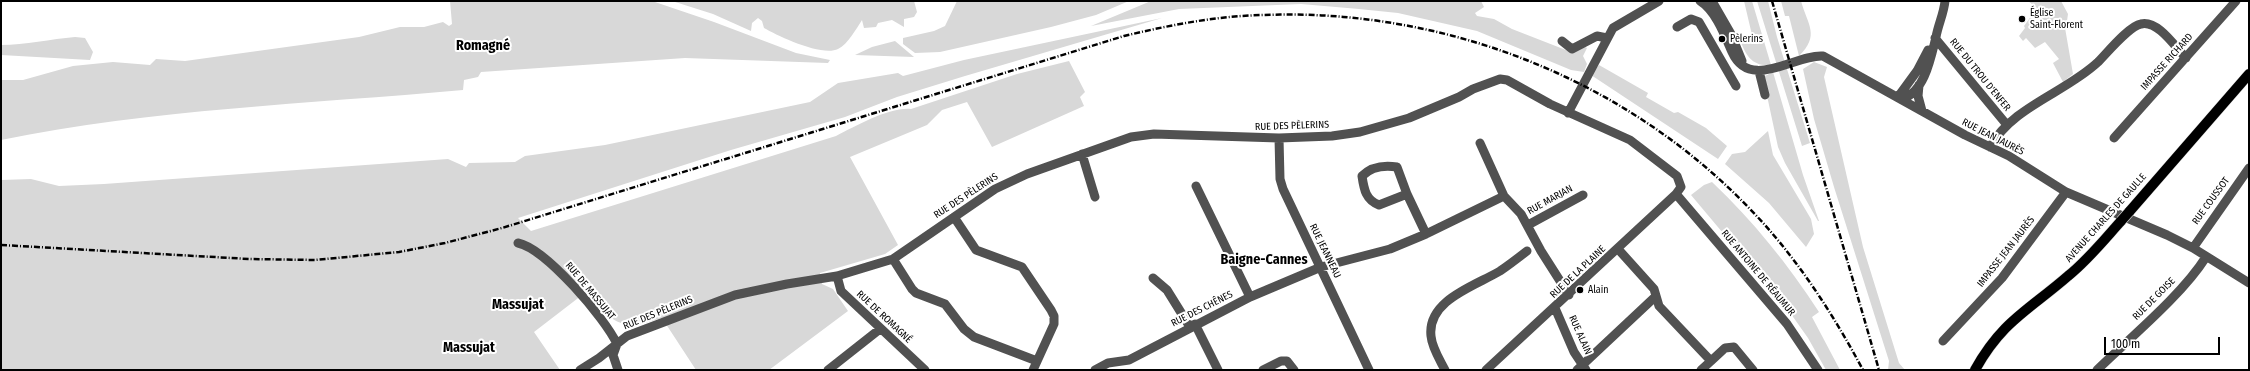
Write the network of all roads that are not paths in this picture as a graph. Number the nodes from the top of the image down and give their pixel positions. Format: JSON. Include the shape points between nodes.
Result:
{"nodes":[{"id":1,"x":1659,"y":1,"type":"edge"},
{"id":2,"x":1700,"y":1,"type":"edge"},
{"id":3,"x":1712,"y":1,"type":"edge"},
{"id":4,"x":1945,"y":1,"type":"edge"},
{"id":5,"x":2236,"y":1,"type":"edge"},
{"id":6,"x":1677,"y":27,"type":"dead end"},
{"id":7,"x":1607,"y":38,"type":"junction"},
{"id":8,"x":1935,"y":38,"type":"junction"},
{"id":9,"x":1562,"y":41,"type":"dead end"},
{"id":10,"x":1733,"y":47,"type":"junction"},
{"id":11,"x":1718,"y":54,"type":"junction"},
{"id":12,"x":2186,"y":58,"type":"junction"},
{"id":13,"x":1759,"y":71,"type":"junction"},
{"id":14,"x":2249,"y":74,"type":"edge"},
{"id":15,"x":1919,"y":83,"type":"junction"},
{"id":16,"x":1736,"y":86,"type":"dead end"},
{"id":17,"x":1764,"y":96,"type":"dead end"},
{"id":18,"x":1900,"y":98,"type":"junction"},
{"id":19,"x":1922,"y":111,"type":"junction"},
{"id":20,"x":1568,"y":113,"type":"junction"},
{"id":21,"x":2007,"y":125,"type":"junction"},
{"id":22,"x":1279,"y":138,"type":"junction"},
{"id":23,"x":2114,"y":138,"type":"dead end"},
{"id":24,"x":1480,"y":143,"type":"dead end"},
{"id":25,"x":1990,"y":147,"type":"junction"},
{"id":26,"x":1082,"y":154,"type":"junction"},
{"id":27,"x":2249,"y":168,"type":"edge"},
{"id":28,"x":1196,"y":186,"type":"dead end"},
{"id":29,"x":1679,"y":191,"type":"junction"},
{"id":30,"x":2066,"y":192,"type":"junction"},
{"id":31,"x":1407,"y":194,"type":"junction"},
{"id":32,"x":1583,"y":195,"type":"dead end"},
{"id":33,"x":1504,"y":196,"type":"junction"},
{"id":34,"x":1095,"y":197,"type":"dead end"},
{"id":35,"x":954,"y":217,"type":"junction"},
{"id":36,"x":1528,"y":225,"type":"junction"},
{"id":37,"x":1426,"y":234,"type":"junction"},
{"id":38,"x":518,"y":243,"type":"dead end"},
{"id":39,"x":2193,"y":248,"type":"junction"},
{"id":40,"x":1618,"y":249,"type":"junction"},
{"id":41,"x":1527,"y":251,"type":"dead end"},
{"id":42,"x":2206,"y":257,"type":"junction"},
{"id":43,"x":893,"y":259,"type":"junction"},
{"id":44,"x":1321,"y":267,"type":"junction"},
{"id":45,"x":837,"y":276,"type":"junction"},
{"id":46,"x":1152,"y":278,"type":"dead end"},
{"id":47,"x":2249,"y":283,"type":"edge"},
{"id":48,"x":1569,"y":295,"type":"junction"},
{"id":49,"x":1656,"y":296,"type":"junction"},
{"id":50,"x":1250,"y":297,"type":"junction"},
{"id":51,"x":1555,"y":308,"type":"junction"},
{"id":52,"x":1193,"y":325,"type":"junction"},
{"id":53,"x":880,"y":329,"type":"junction"},
{"id":54,"x":1944,"y":341,"type":"dead end"},
{"id":55,"x":616,"y":344,"type":"junction"},
{"id":56,"x":1037,"y":361,"type":"junction"},
{"id":57,"x":1711,"y":361,"type":"junction"},
{"id":58,"x":1582,"y":368,"type":"edge"},
{"id":59,"x":580,"y":370,"type":"edge"},
{"id":60,"x":618,"y":370,"type":"edge"},
{"id":61,"x":828,"y":370,"type":"edge"},
{"id":62,"x":925,"y":370,"type":"edge"},
{"id":63,"x":1033,"y":370,"type":"edge"},
{"id":64,"x":1095,"y":370,"type":"edge"},
{"id":65,"x":1218,"y":370,"type":"edge"},
{"id":66,"x":1263,"y":370,"type":"edge"},
{"id":67,"x":1294,"y":370,"type":"edge"},
{"id":68,"x":1369,"y":370,"type":"edge"},
{"id":69,"x":1445,"y":370,"type":"edge"},
{"id":70,"x":1486,"y":370,"type":"edge"},
{"id":71,"x":1701,"y":370,"type":"edge"},
{"id":72,"x":1753,"y":370,"type":"edge"},
{"id":73,"x":1818,"y":370,"type":"edge"},
{"id":74,"x":1975,"y":370,"type":"edge"},
{"id":75,"x":2097,"y":370,"type":"edge"}],
"edges":[{"from":1,"to":7,"type":"street","via":[[1616,24]]},
{"from":2,"to":10,"type":"street","via":[[1710,10]]},
{"from":3,"to":10,"type":"street"},
{"from":4,"to":8,"type":"street"},
{"from":5,"to":12,"type":"street","name":"IMPASSE RICHARD"},
{"from":6,"to":11,"type":"street","via":[[1691,19],[1697,20]]},
{"from":7,"to":9,"type":"street","via":[[1597,36],[1572,49]]},
{"from":7,"to":20,"type":"street"},
{"from":8,"to":15,"type":"street","via":[[1930,61]]},
{"from":8,"to":18,"type":"street"},
{"from":8,"to":21,"type":"street","name":"RUE DU TROU D'ENFER"},
{"from":10,"to":11,"type":"street"},
{"from":10,"to":13,"type":"street","via":[[1744,66]]},
{"from":11,"to":16,"type":"street"},
{"from":12,"to":21,"type":"street","via":[[2157,28],[2150,24],[2140,24],[2096,64]]},
{"from":12,"to":23,"type":"street","name":"IMPASSE RICHARD"},
{"from":13,"to":17,"type":"street"},
{"from":13,"to":18,"type":"street","name":"RUE JEAN JAURÈS","via":[[1813,56],[1823,56]]},
{"from":14,"to":74,"type":"main road","name":"AVENUE CHARLES DE GAULLE","bridge":true,"via":[[2082,264],[2007,324]]},
{"from":15,"to":18,"type":"street","via":[[1912,94]]},
{"from":15,"to":19,"type":"street","via":[[1918,96]]},
{"from":18,"to":19,"type":"street","name":"RUE JEAN JAURÈS"},
{"from":19,"to":25,"type":"street","name":"RUE JEAN JAURÈS"},
{"from":20,"to":22,"type":"street","name":"RUE DES PÈLERINS","via":[[1507,80],[1500,79],[1409,118],[1353,133]]},
{"from":20,"to":29,"type":"street","name":"RUE ANTOINE DE RÉAUMUR","via":[[1630,140],[1677,176]]},
{"from":21,"to":25,"type":"street"},
{"from":22,"to":26,"type":"street","name":"RUE DES PÈLERINS","via":[[1142,134]]},
{"from":22,"to":44,"type":"street","name":"RUE JEANNEAU","via":[[1280,179],[1283,189]]},
{"from":24,"to":33,"type":"street","name":"RUE MARJAN"},
{"from":25,"to":30,"type":"street","name":"RUE JEAN JAURÈS","via":[[2021,163]]},
{"from":26,"to":34,"type":"street"},
{"from":26,"to":35,"type":"street","name":"RUE DES PÈLERINS","via":[[995,188]]},
{"from":27,"to":39,"type":"street","name":"RUE COUSSOT"},
{"from":28,"to":50,"type":"street"},
{"from":29,"to":40,"type":"street","name":"RUE DE LA PLAINE"},
{"from":29,"to":73,"type":"street","name":"RUE ANTOINE DE RÉAUMUR","via":[[1787,324]]},
{"from":30,"to":39,"type":"street","name":"RUE JEAN JAURÈS"},
{"from":30,"to":54,"type":"street","name":"IMPASSE JEAN JAURÈS","via":[[2002,278]]},
{"from":31,"to":31,"type":"street","via":[[1397,167],[1388,165],[1368,170],[1362,176],[1364,190],[1375,204],[1380,205]]},
{"from":31,"to":37,"type":"street"},
{"from":32,"to":36,"type":"street","name":"RUE MARJAN"},
{"from":33,"to":36,"type":"street","name":"RUE MARJAN"},
{"from":33,"to":37,"type":"street","name":"RUE DES CHÊNES"},
{"from":35,"to":43,"type":"street","name":"RUE DES PÈLERINS"},
{"from":35,"to":56,"type":"street","via":[[976,250],[1024,270],[1051,310],[1054,324]]},
{"from":36,"to":48,"type":"street","name":"RUE MARJAN"},
{"from":37,"to":44,"type":"street","name":"RUE DES CHÊNES","via":[[1390,249]]},
{"from":38,"to":55,"type":"street","name":"RUE DE MASSUJAT","via":[[530,247],[550,262],[598,317]]},
{"from":39,"to":42,"type":"street","name":"RUE JEAN JAURÈS"},
{"from":40,"to":48,"type":"street","name":"RUE DE LA PLAINE"},
{"from":40,"to":49,"type":"street","via":[[1654,289]]},
{"from":41,"to":69,"type":"street","via":[[1438,309],[1430,326],[1430,337]]},
{"from":42,"to":47,"type":"street","name":"RUE JEAN JAURÈS"},
{"from":42,"to":75,"type":"street","name":"RUE DE GOISE","via":[[2170,299]]},
{"from":43,"to":45,"type":"street","name":"RUE DES PÈLERINS"},
{"from":43,"to":56,"type":"street","via":[[916,293],[945,304],[969,334]]},
{"from":44,"to":50,"type":"street","name":"RUE DES CHÊNES"},
{"from":44,"to":68,"type":"street","name":"RUE JEANNEAU"},
{"from":45,"to":53,"type":"street","name":"RUE DE ROMAGNÉ","via":[[841,291]]},
{"from":45,"to":55,"type":"street","name":"RUE DES PÈLERINS","via":[[735,295],[636,332]]},
{"from":46,"to":52,"type":"street","via":[[1167,290]]},
{"from":48,"to":51,"type":"street","name":"RUE DE LA PLAINE"},
{"from":49,"to":57,"type":"street","via":[[1659,306]]},
{"from":49,"to":58,"type":"street"},
{"from":50,"to":52,"type":"street","name":"RUE DES CHÊNES"},
{"from":51,"to":58,"type":"street","name":"RUE ALAIN"},
{"from":51,"to":70,"type":"street","name":"RUE DE LA PLAINE"},
{"from":52,"to":64,"type":"street","name":"RUE DES CHÊNES","via":[[1129,360],[1108,363]]},
{"from":52,"to":65,"type":"street"},
{"from":53,"to":61,"type":"street"},
{"from":53,"to":62,"type":"street","name":"RUE DE ROMAGNÉ"},
{"from":55,"to":59,"type":"street","name":"RUE DES PÈLERINS"},
{"from":55,"to":60,"type":"street","via":[[613,355]]},
{"from":56,"to":63,"type":"street"},
{"from":57,"to":71,"type":"street"},
{"from":57,"to":72,"type":"street","via":[[1724,348],[1734,347]]},
{"from":66,"to":67,"type":"street","via":[[1281,361],[1287,361]]}]}
